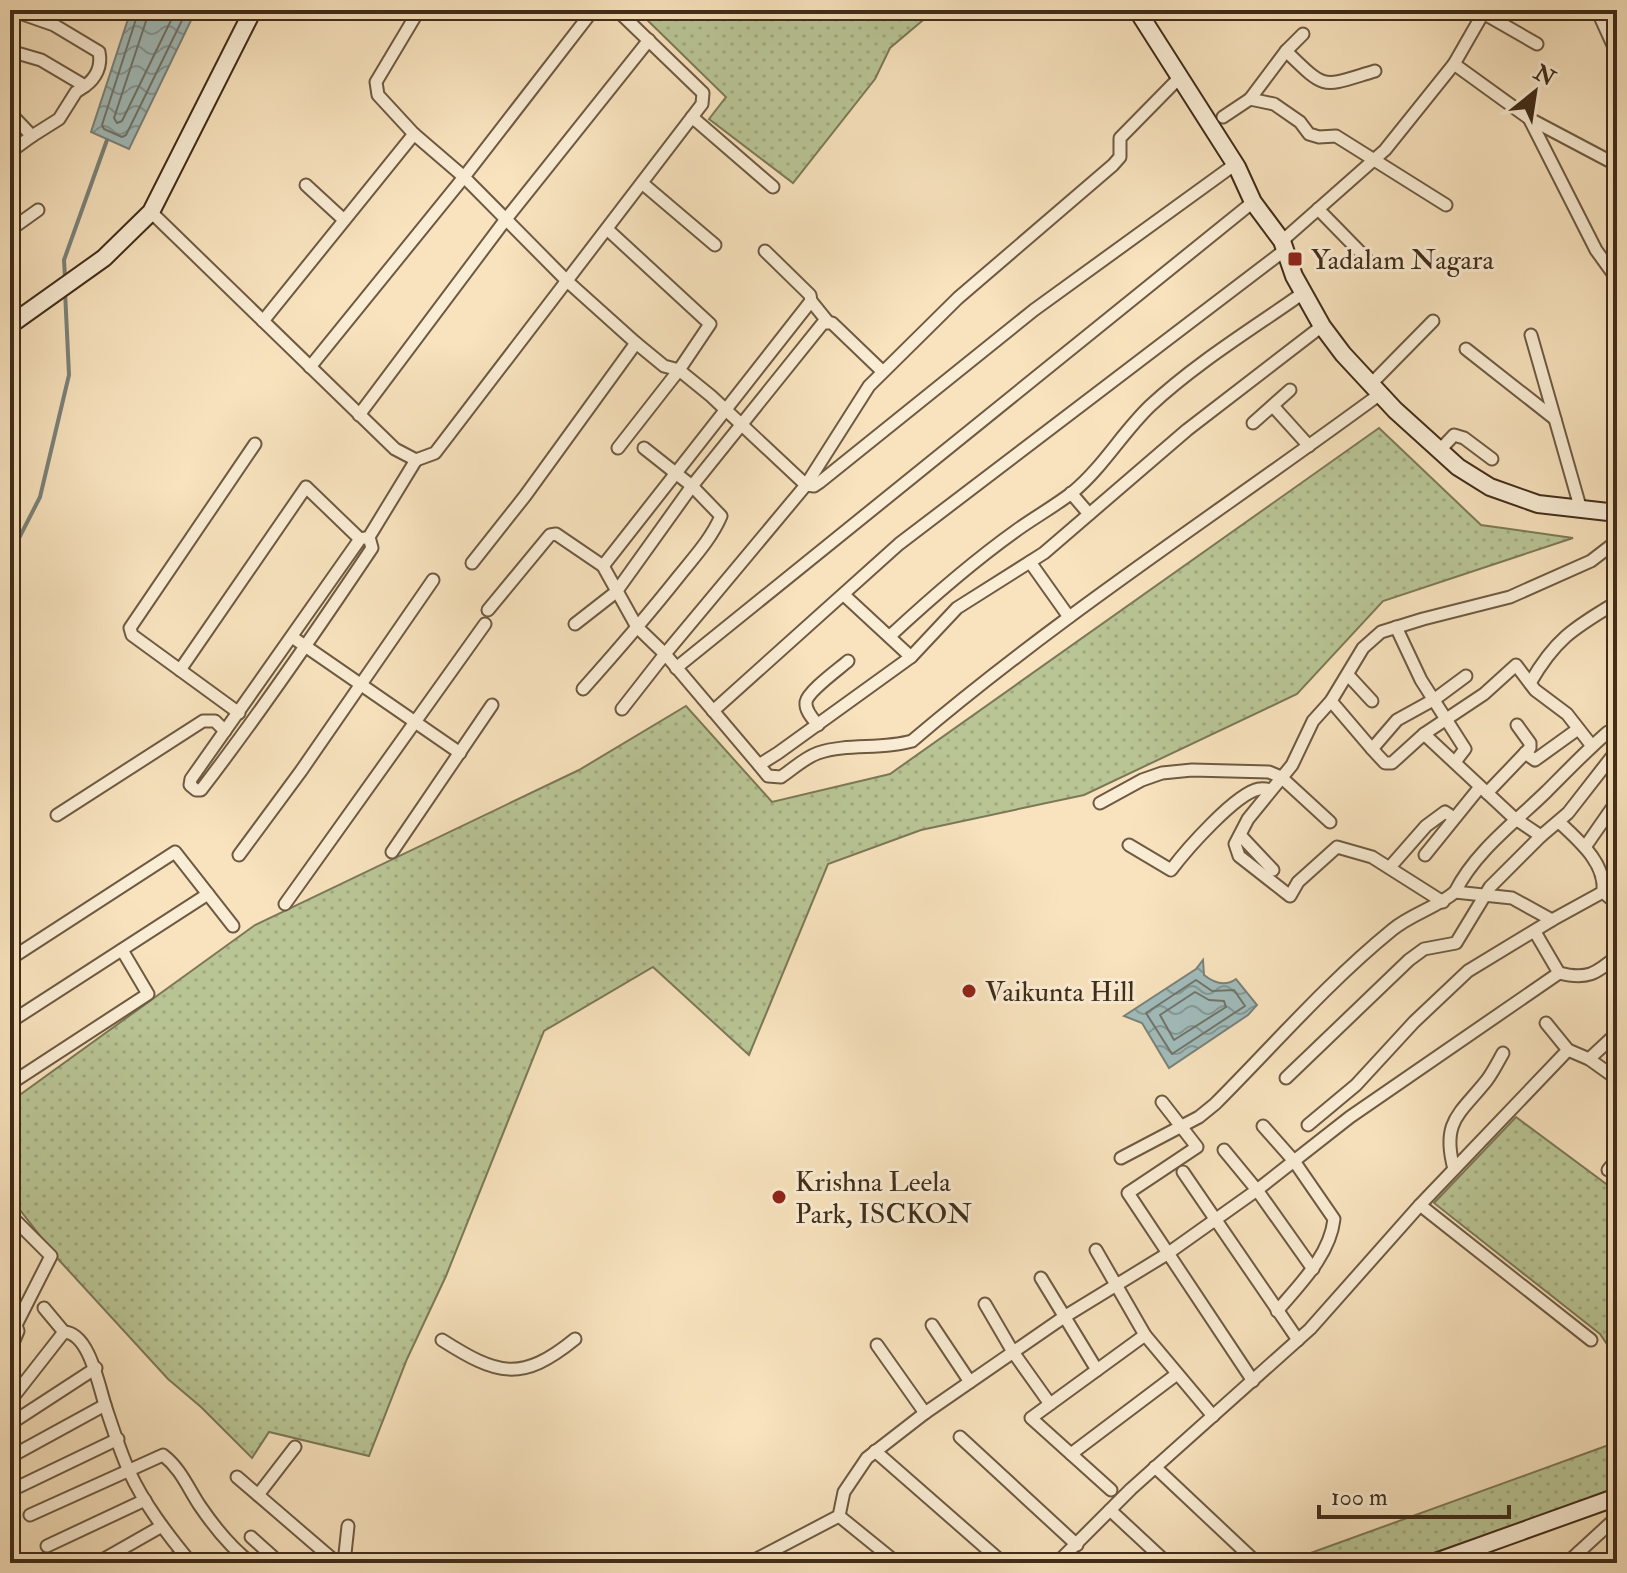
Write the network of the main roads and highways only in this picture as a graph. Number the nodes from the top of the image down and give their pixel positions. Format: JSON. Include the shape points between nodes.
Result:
{"nodes":[{"id":1,"x":253,"y":10,"type":"edge"},
{"id":2,"x":1137,"y":10,"type":"edge"},
{"id":3,"x":10,"y":325,"type":"edge"},
{"id":4,"x":1617,"y":513,"type":"edge"},
{"id":5,"x":1617,"y":1497,"type":"edge"},
{"id":6,"x":1433,"y":1563,"type":"edge"}],
"edges":[{"from":1,"to":3,"type":"main road","via":[[151,212],[104,258]]},
{"from":2,"to":4,"type":"main road","via":[[1283,246],[1322,326],[1375,389],[1439,451],[1490,487],[1528,502]]},
{"from":5,"to":6,"type":"main road"}]}
